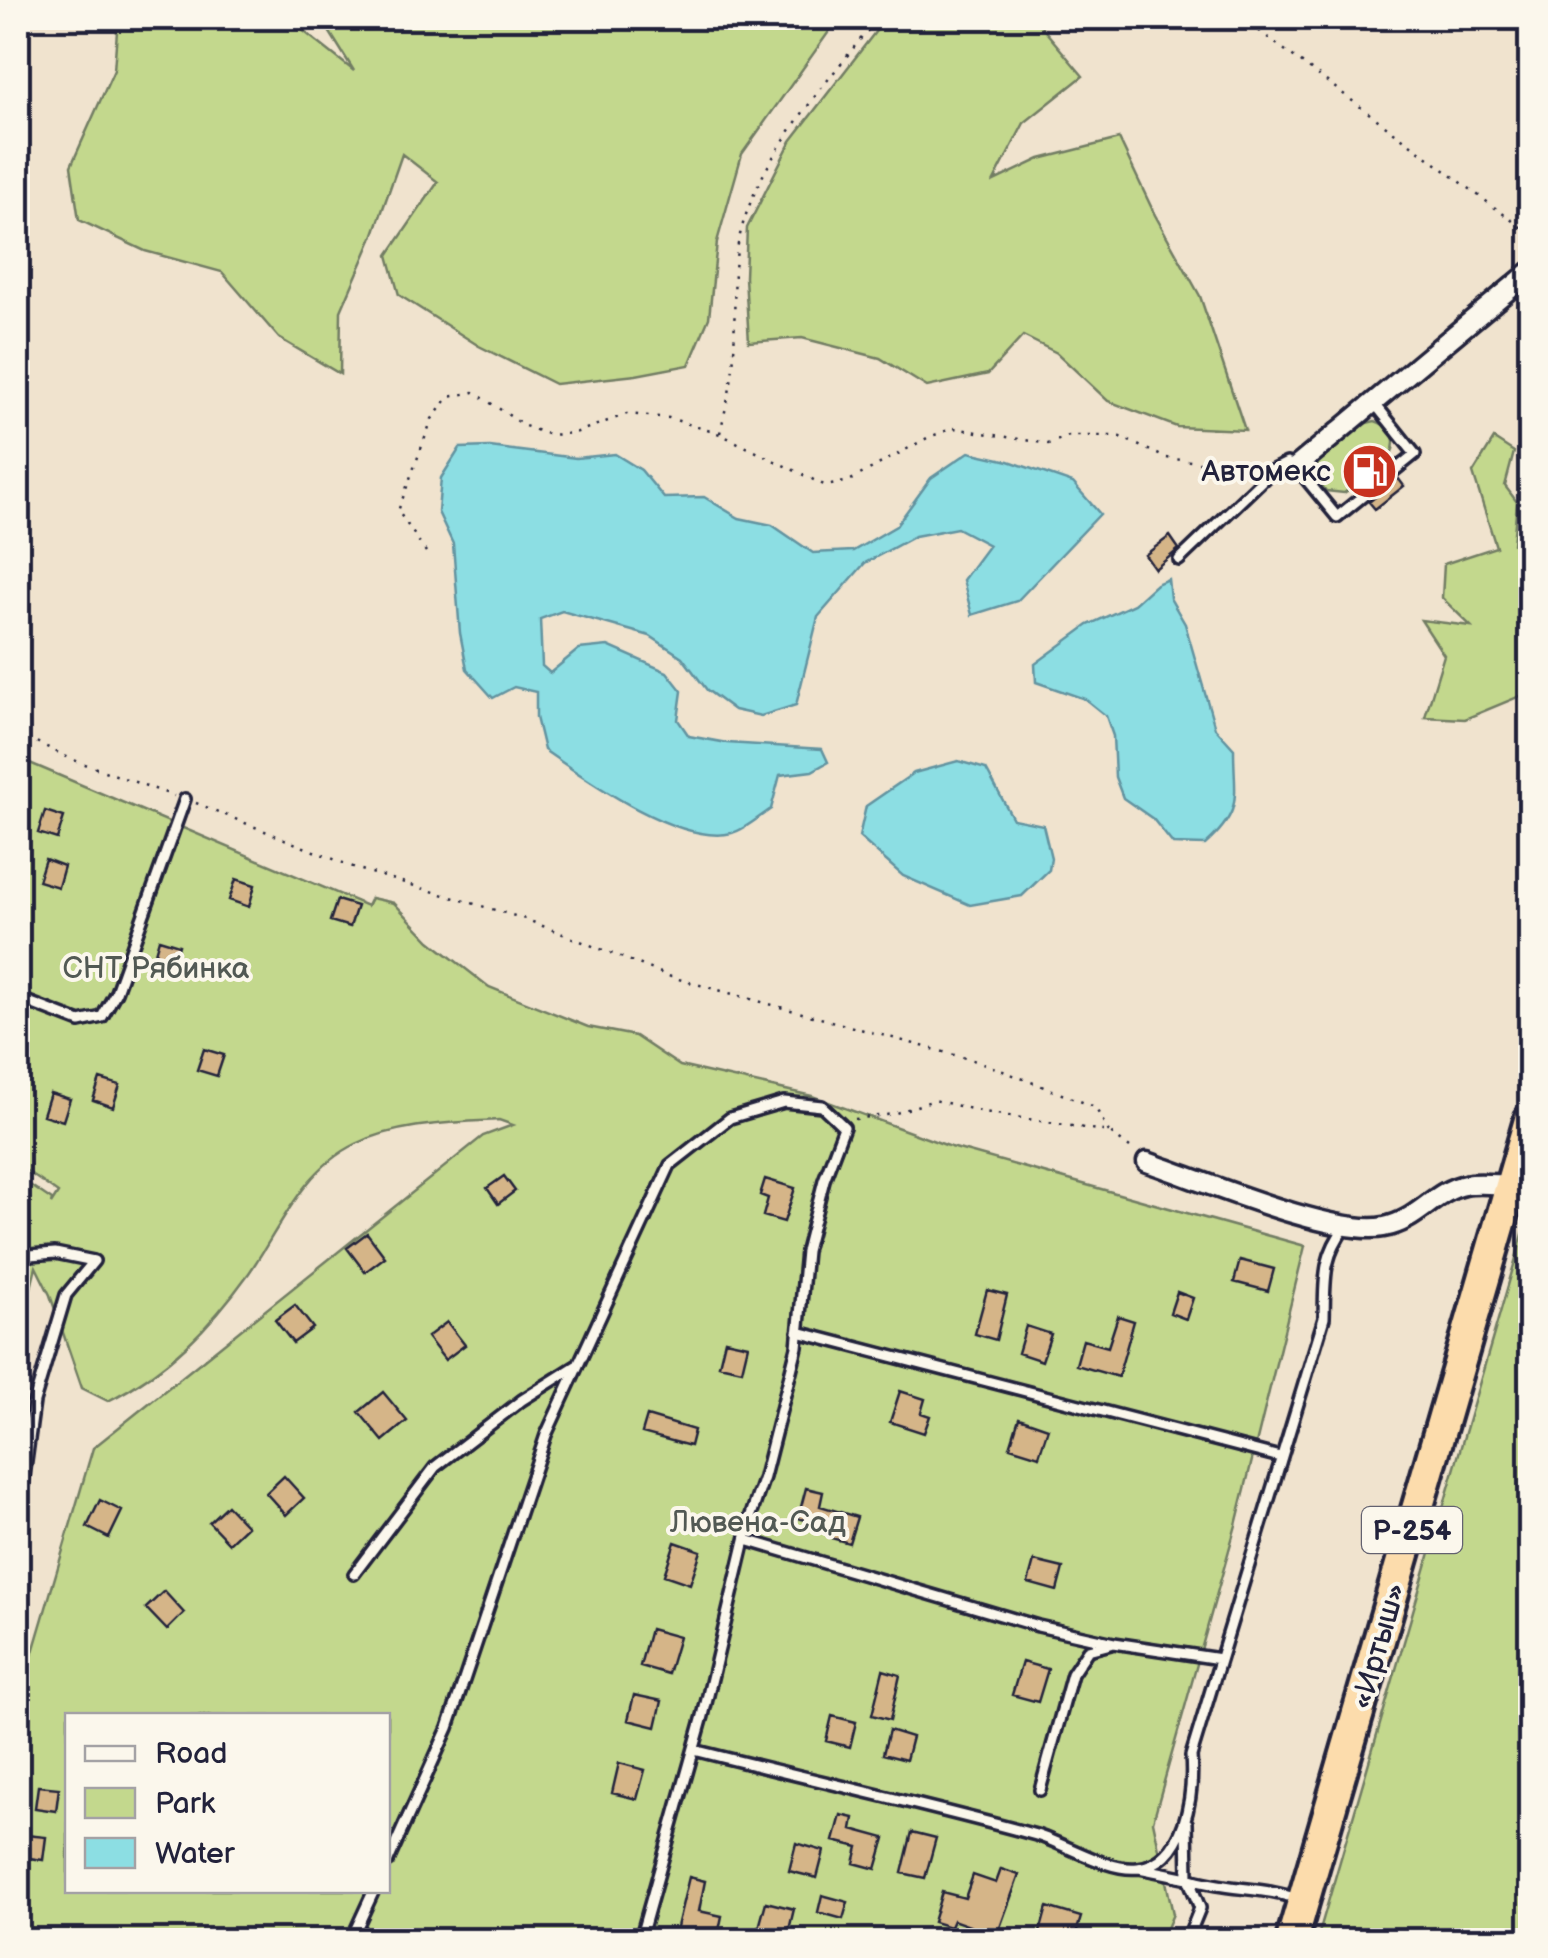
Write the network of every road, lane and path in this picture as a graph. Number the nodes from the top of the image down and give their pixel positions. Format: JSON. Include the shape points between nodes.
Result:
{"nodes":[{"id":1,"x":877,"y":18,"type":"edge"},
{"id":2,"x":1242,"y":18,"type":"edge"},
{"id":3,"x":1530,"y":234,"type":"edge"},
{"id":4,"x":1530,"y":272,"type":"edge"},
{"id":5,"x":1375,"y":404,"type":"junction"},
{"id":6,"x":720,"y":434,"type":"junction"},
{"id":7,"x":1296,"y":467,"type":"junction"},
{"id":8,"x":1273,"y":470,"type":"junction"},
{"id":9,"x":426,"y":552,"type":"dead end"},
{"id":10,"x":1179,"y":560,"type":"dead end"},
{"id":11,"x":18,"y":733,"type":"edge"},
{"id":12,"x":184,"y":799,"type":"junction"},
{"id":13,"x":18,"y":998,"type":"edge"},
{"id":14,"x":1530,"y":1120,"type":"edge"},
{"id":15,"x":844,"y":1128,"type":"junction"},
{"id":16,"x":1110,"y":1132,"type":"junction"},
{"id":17,"x":1147,"y":1162,"type":"joint"},
{"id":18,"x":1512,"y":1186,"type":"junction"},
{"id":19,"x":1346,"y":1226,"type":"junction"},
{"id":20,"x":18,"y":1256,"type":"edge"},
{"id":21,"x":798,"y":1332,"type":"junction"},
{"id":22,"x":578,"y":1365,"type":"junction"},
{"id":23,"x":1280,"y":1458,"type":"junction"},
{"id":24,"x":18,"y":1521,"type":"edge"},
{"id":25,"x":746,"y":1540,"type":"junction"},
{"id":26,"x":354,"y":1574,"type":"dead end"},
{"id":27,"x":1114,"y":1643,"type":"junction"},
{"id":28,"x":1220,"y":1659,"type":"junction"},
{"id":29,"x":694,"y":1750,"type":"junction"},
{"id":30,"x":1040,"y":1790,"type":"dead end"},
{"id":31,"x":1187,"y":1820,"type":"junction"},
{"id":32,"x":390,"y":1857,"type":"edge"},
{"id":33,"x":1139,"y":1868,"type":"junction"},
{"id":34,"x":1188,"y":1878,"type":"junction"},
{"id":35,"x":373,"y":1893,"type":"edge"},
{"id":36,"x":1304,"y":1902,"type":"junction"},
{"id":37,"x":352,"y":1940,"type":"edge"},
{"id":38,"x":640,"y":1940,"type":"edge"},
{"id":39,"x":1188,"y":1940,"type":"edge"},
{"id":40,"x":1292,"y":1940,"type":"edge"}],
"edges":[{"from":1,"to":6,"type":"path","via":[[788,135],[742,226],[733,367]]},
{"from":2,"to":3,"type":"path"},
{"from":4,"to":5,"type":"street"},
{"from":5,"to":7,"type":"street"},
{"from":5,"to":7,"type":"lane","via":[[1415,454],[1336,517]]},
{"from":6,"to":8,"type":"path","via":[[826,486],[954,428],[1048,444],[1070,436],[1118,436],[1166,458]]},
{"from":6,"to":9,"type":"path","via":[[627,414],[550,435],[474,392],[449,397],[432,419],[398,511]]},
{"from":7,"to":8,"type":"lane","via":[[1288,463]]},
{"from":8,"to":10,"type":"lane"},
{"from":11,"to":12,"type":"path"},
{"from":12,"to":13,"type":"lane","via":[[102,1018],[80,1022]]},
{"from":12,"to":16,"type":"path","via":[[358,869],[524,918],[672,976],[980,1062],[1094,1107]]},
{"from":14,"to":18,"type":"highway","name":"«Иртыш»","number":"Р-254"},
{"from":15,"to":16,"type":"path","via":[[857,1118],[934,1100]]},
{"from":15,"to":21,"type":"lane","via":[[806,1251]]},
{"from":15,"to":22,"type":"lane","via":[[822,1106],[784,1102],[730,1118],[670,1165]]},
{"from":16,"to":17,"type":"path"},
{"from":17,"to":19,"type":"street"},
{"from":18,"to":19,"type":"street","via":[[1466,1184],[1408,1221]]},
{"from":18,"to":36,"type":"highway","name":"«Иртыш»","number":"Р-254"},
{"from":19,"to":23,"type":"lane","via":[[1330,1246],[1324,1318]]},
{"from":20,"to":24,"type":"lane","via":[[55,1253],[94,1262],[66,1295],[34,1402]]},
{"from":21,"to":23,"type":"lane"},
{"from":21,"to":25,"type":"lane"},
{"from":22,"to":26,"type":"lane","via":[[435,1466]]},
{"from":22,"to":32,"type":"lane","via":[[546,1435],[448,1728]]},
{"from":23,"to":28,"type":"lane"},
{"from":25,"to":27,"type":"lane"},
{"from":25,"to":29,"type":"lane"},
{"from":27,"to":28,"type":"lane"},
{"from":27,"to":30,"type":"lane","via":[[1088,1650],[1072,1674]]},
{"from":28,"to":31,"type":"lane","via":[[1191,1756],[1194,1790]]},
{"from":29,"to":33,"type":"lane","via":[[1040,1836]]},
{"from":29,"to":38,"type":"lane"},
{"from":31,"to":33,"type":"lane","via":[[1162,1859]]},
{"from":31,"to":34,"type":"lane"},
{"from":33,"to":34,"type":"lane"},
{"from":34,"to":36,"type":"lane"},
{"from":34,"to":39,"type":"lane","via":[[1200,1908]]},
{"from":35,"to":37,"type":"lane"},
{"from":36,"to":40,"type":"highway","name":"«Иртыш»","number":"Р-254"}]}
